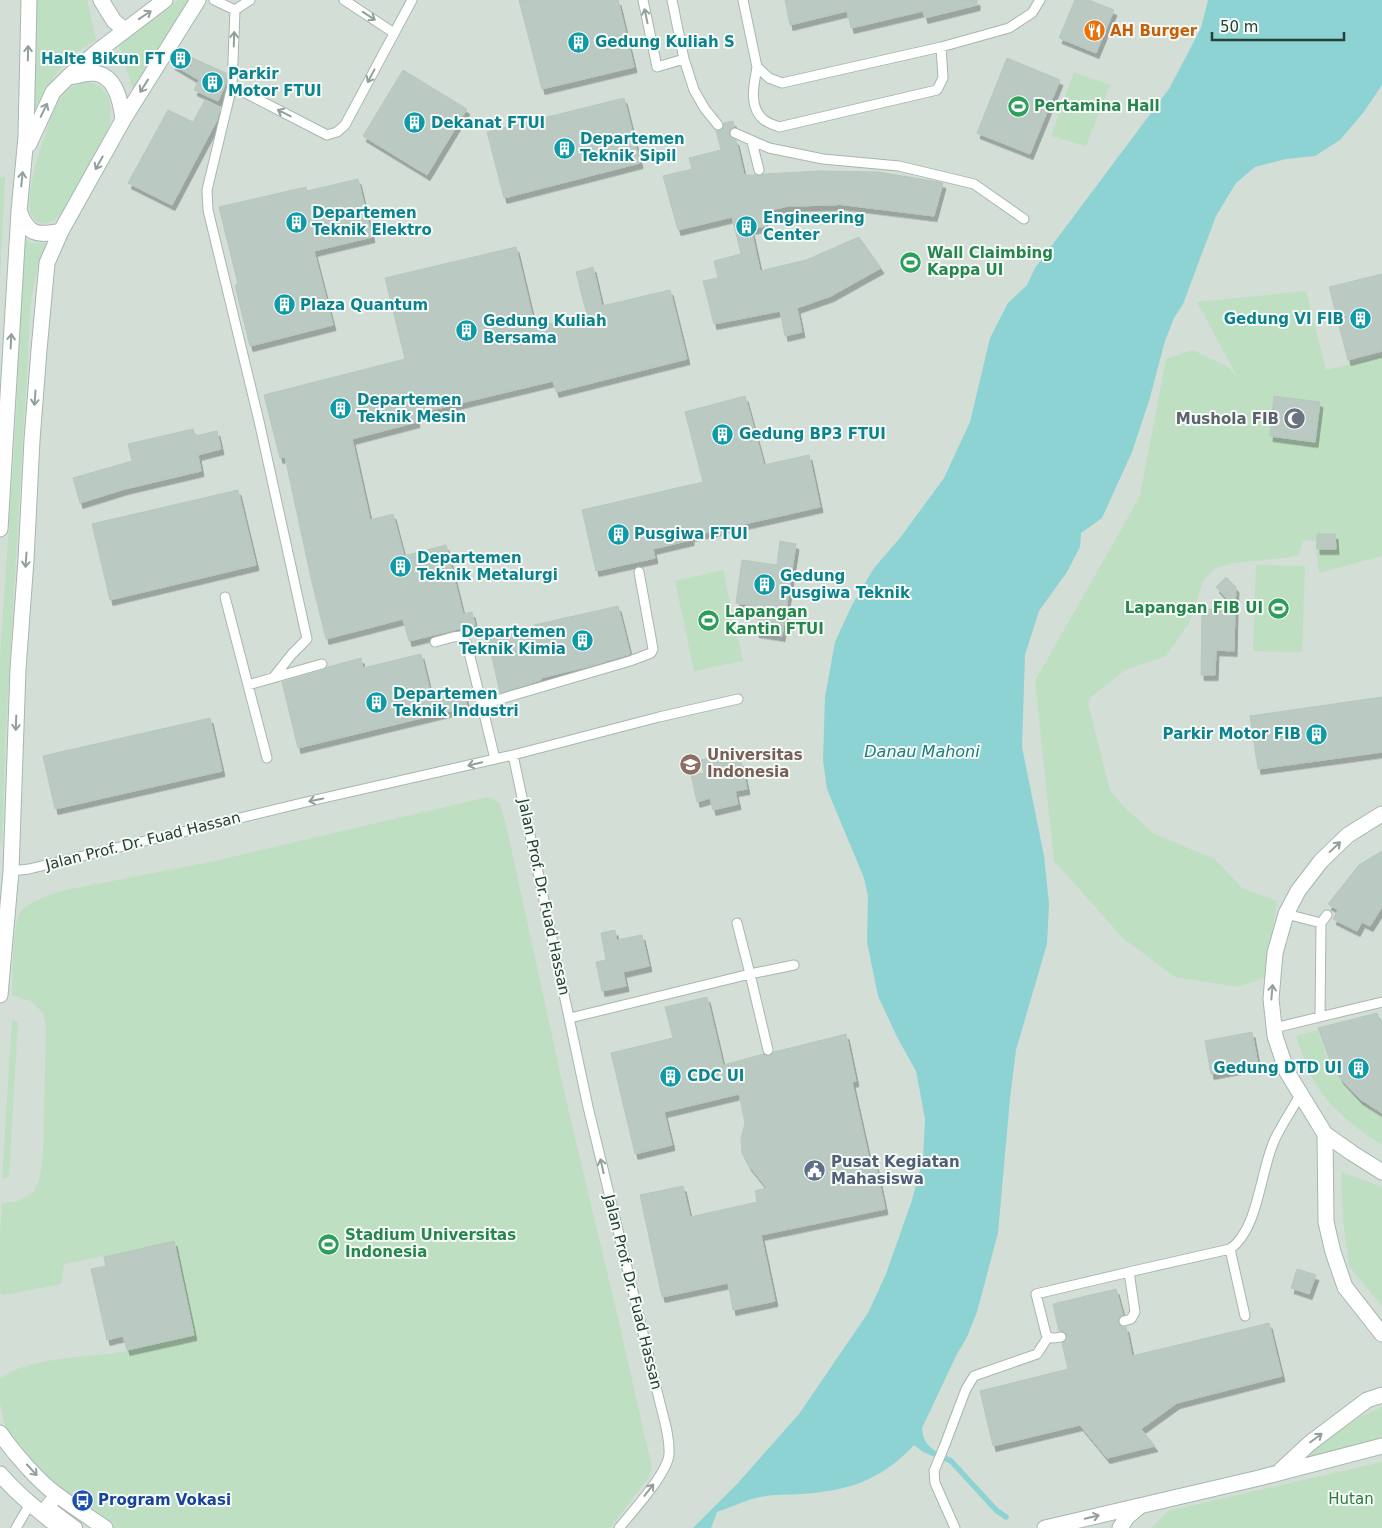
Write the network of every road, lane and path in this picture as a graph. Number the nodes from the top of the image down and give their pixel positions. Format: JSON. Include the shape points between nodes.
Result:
{"nodes":[{"id":1,"x":29,"y":0,"type":"edge"},
{"id":2,"x":101,"y":0,"type":"edge"},
{"id":3,"x":165,"y":0,"type":"edge"},
{"id":4,"x":198,"y":0,"type":"edge"},
{"id":5,"x":214,"y":0,"type":"edge"},
{"id":6,"x":250,"y":0,"type":"edge"},
{"id":7,"x":344,"y":0,"type":"edge"},
{"id":8,"x":412,"y":0,"type":"edge"},
{"id":9,"x":643,"y":0,"type":"edge"},
{"id":10,"x":672,"y":0,"type":"edge"},
{"id":11,"x":743,"y":0,"type":"edge"},
{"id":12,"x":1040,"y":0,"type":"edge"},
{"id":13,"x":235,"y":10,"type":"junction"},
{"id":14,"x":125,"y":30,"type":"junction"},
{"id":15,"x":394,"y":33,"type":"junction"},
{"id":16,"x":941,"y":47,"type":"junction"},
{"id":17,"x":684,"y":59,"type":"junction"},
{"id":18,"x":758,"y":67,"type":"junction"},
{"id":19,"x":67,"y":78,"type":"junction"},
{"id":20,"x":232,"y":86,"type":"junction"},
{"id":21,"x":123,"y":120,"type":"junction"},
{"id":22,"x":718,"y":125,"type":"dead end"},
{"id":23,"x":735,"y":133,"type":"dead end"},
{"id":24,"x":752,"y":142,"type":"junction"},
{"id":25,"x":24,"y":155,"type":"junction"},
{"id":26,"x":759,"y":170,"type":"dead end"},
{"id":27,"x":19,"y":210,"type":"junction"},
{"id":28,"x":1024,"y":219,"type":"dead end"},
{"id":29,"x":61,"y":231,"type":"junction"},
{"id":30,"x":0,"y":530,"type":"edge"},
{"id":31,"x":639,"y":572,"type":"dead end"},
{"id":32,"x":225,"y":597,"type":"dead end"},
{"id":33,"x":435,"y":642,"type":"dead end"},
{"id":34,"x":322,"y":664,"type":"dead end"},
{"id":35,"x":273,"y":678,"type":"junction"},
{"id":36,"x":248,"y":685,"type":"junction"},
{"id":37,"x":738,"y":699,"type":"dead end"},
{"id":38,"x":480,"y":705,"type":"junction"},
{"id":39,"x":513,"y":755,"type":"junction"},
{"id":40,"x":267,"y":758,"type":"dead end"},
{"id":41,"x":494,"y":759,"type":"junction"},
{"id":42,"x":1382,"y":814,"type":"edge"},
{"id":43,"x":5,"y":870,"type":"edge"},
{"id":44,"x":1286,"y":914,"type":"junction"},
{"id":45,"x":1327,"y":915,"type":"dead end"},
{"id":46,"x":737,"y":923,"type":"dead end"},
{"id":47,"x":1322,"y":923,"type":"junction"},
{"id":48,"x":794,"y":965,"type":"dead end"},
{"id":49,"x":750,"y":974,"type":"junction"},
{"id":50,"x":0,"y":995,"type":"edge"},
{"id":51,"x":1382,"y":1002,"type":"edge"},
{"id":52,"x":1320,"y":1017,"type":"junction"},
{"id":53,"x":570,"y":1018,"type":"junction"},
{"id":54,"x":1274,"y":1028,"type":"junction"},
{"id":55,"x":768,"y":1050,"type":"dead end"},
{"id":56,"x":1300,"y":1095,"type":"junction"},
{"id":57,"x":1325,"y":1134,"type":"junction"},
{"id":58,"x":1382,"y":1172,"type":"edge"},
{"id":59,"x":1230,"y":1249,"type":"junction"},
{"id":60,"x":1129,"y":1272,"type":"junction"},
{"id":61,"x":1245,"y":1316,"type":"dead end"},
{"id":62,"x":1124,"y":1321,"type":"dead end"},
{"id":63,"x":1382,"y":1334,"type":"edge"},
{"id":64,"x":1048,"y":1337,"type":"junction"},
{"id":65,"x":1061,"y":1337,"type":"dead end"},
{"id":66,"x":1382,"y":1395,"type":"edge"},
{"id":67,"x":0,"y":1433,"type":"edge"},
{"id":68,"x":1382,"y":1446,"type":"edge"},
{"id":69,"x":1280,"y":1471,"type":"junction"},
{"id":70,"x":0,"y":1474,"type":"edge"},
{"id":71,"x":57,"y":1495,"type":"junction"},
{"id":72,"x":30,"y":1504,"type":"junction"},
{"id":73,"x":1142,"y":1505,"type":"junction"},
{"id":74,"x":16,"y":1528,"type":"edge"},
{"id":75,"x":60,"y":1528,"type":"edge"},
{"id":76,"x":75,"y":1528,"type":"edge"},
{"id":77,"x":105,"y":1528,"type":"edge"},
{"id":78,"x":619,"y":1528,"type":"edge"},
{"id":79,"x":955,"y":1528,"type":"edge"},
{"id":80,"x":1045,"y":1528,"type":"edge"},
{"id":81,"x":1120,"y":1528,"type":"edge"}],
"edges":[{"from":25,"to":1,"type":"street","one_way":true},
{"from":2,"to":14,"type":"street","via":[[114,21]]},
{"from":14,"to":3,"type":"street","one_way":true},
{"from":4,"to":21,"type":"street","one_way":true},
{"from":5,"to":13,"type":"lane"},
{"from":6,"to":13,"type":"lane"},
{"from":7,"to":15,"type":"lane","one_way":true},
{"from":8,"to":15,"type":"lane"},
{"from":17,"to":9,"type":"lane","one_way":true,"via":[[657,67]]},
{"from":10,"to":17,"type":"lane"},
{"from":11,"to":18,"type":"lane"},
{"from":12,"to":16,"type":"lane","via":[[1032,13],[1009,28]]},
{"from":20,"to":13,"type":"lane","one_way":true},
{"from":14,"to":19,"type":"street"},
{"from":15,"to":20,"type":"lane","one_way":true,"via":[[345,125],[332,135]]},
{"from":16,"to":18,"type":"lane","via":[[782,83],[769,78]]},
{"from":16,"to":18,"type":"lane","via":[[943,78],[937,90],[779,127],[764,120],[755,108],[752,91]]},
{"from":17,"to":22,"type":"lane","via":[[694,90]]},
{"from":19,"to":21,"type":"street","via":[[95,73],[105,76],[116,90]]},
{"from":25,"to":19,"type":"street","one_way":true,"via":[[53,92]]},
{"from":20,"to":35,"type":"lane","via":[[208,190],[208,210],[307,639]]},
{"from":21,"to":29,"type":"street","one_way":true},
{"from":23,"to":24,"type":"lane"},
{"from":24,"to":26,"type":"lane"},
{"from":24,"to":28,"type":"lane","via":[[823,159],[899,166],[974,184]]},
{"from":27,"to":25,"type":"street","one_way":true},
{"from":27,"to":29,"type":"street","via":[[30,230],[43,234]]},
{"from":30,"to":27,"type":"street","one_way":true},
{"from":29,"to":43,"type":"street","one_way":true,"via":[[48,263],[39,350]]},
{"from":31,"to":38,"type":"lane","via":[[654,649],[652,653]]},
{"from":32,"to":36,"type":"lane"},
{"from":33,"to":38,"type":"lane","via":[[464,638]]},
{"from":34,"to":35,"type":"lane"},
{"from":35,"to":36,"type":"lane"},
{"from":36,"to":40,"type":"lane"},
{"from":37,"to":39,"type":"lane"},
{"from":38,"to":41,"type":"lane"},
{"from":39,"to":41,"type":"lane","name":"Jalan Prof. Dr. Fuad Hassan"},
{"from":39,"to":53,"type":"lane","name":"Jalan Prof. Dr. Fuad Hassan"},
{"from":41,"to":43,"type":"lane","name":"Jalan Prof. Dr. Fuad Hassan","one_way":true,"via":[[29,869]]},
{"from":44,"to":42,"type":"street","one_way":true,"via":[[1320,861],[1348,835]]},
{"from":43,"to":50,"type":"street"},
{"from":44,"to":47,"type":"lane"},
{"from":54,"to":44,"type":"street","one_way":true,"via":[[1273,972]]},
{"from":45,"to":47,"type":"lane"},
{"from":46,"to":49,"type":"lane"},
{"from":47,"to":52,"type":"lane"},
{"from":48,"to":49,"type":"lane"},
{"from":49,"to":53,"type":"lane"},
{"from":49,"to":55,"type":"lane"},
{"from":51,"to":52,"type":"lane"},
{"from":52,"to":54,"type":"lane"},
{"from":78,"to":53,"type":"lane","name":"Jalan Prof. Dr. Fuad Hassan","one_way":true,"via":[[661,1475],[669,1455],[660,1399],[601,1164]]},
{"from":54,"to":56,"type":"street","via":[[1287,1072]]},
{"from":56,"to":57,"type":"street"},
{"from":56,"to":59,"type":"lane","via":[[1274,1140],[1249,1225],[1238,1243]]},
{"from":57,"to":58,"type":"street"},
{"from":57,"to":63,"type":"street","via":[[1326,1222],[1333,1252],[1345,1287]]},
{"from":59,"to":60,"type":"lane"},
{"from":59,"to":61,"type":"lane"},
{"from":60,"to":62,"type":"lane","via":[[1135,1312],[1131,1319]]},
{"from":60,"to":64,"type":"lane","via":[[1036,1294]]},
{"from":64,"to":65,"type":"lane"},
{"from":64,"to":79,"type":"lane","via":[[1037,1354],[974,1376],[966,1388],[934,1471],[935,1483]]},
{"from":69,"to":66,"type":"street","one_way":true,"via":[[1310,1443],[1367,1400]]},
{"from":67,"to":71,"type":"street","one_way":true},
{"from":68,"to":69,"type":"street"},
{"from":69,"to":73,"type":"street"},
{"from":70,"to":72,"type":"street"},
{"from":71,"to":76,"type":"street","via":[[47,1507]]},
{"from":71,"to":77,"type":"street"},
{"from":72,"to":74,"type":"lane"},
{"from":72,"to":75,"type":"street"},
{"from":80,"to":73,"type":"street","one_way":true},
{"from":73,"to":81,"type":"street","via":[[1126,1517]]}]}
